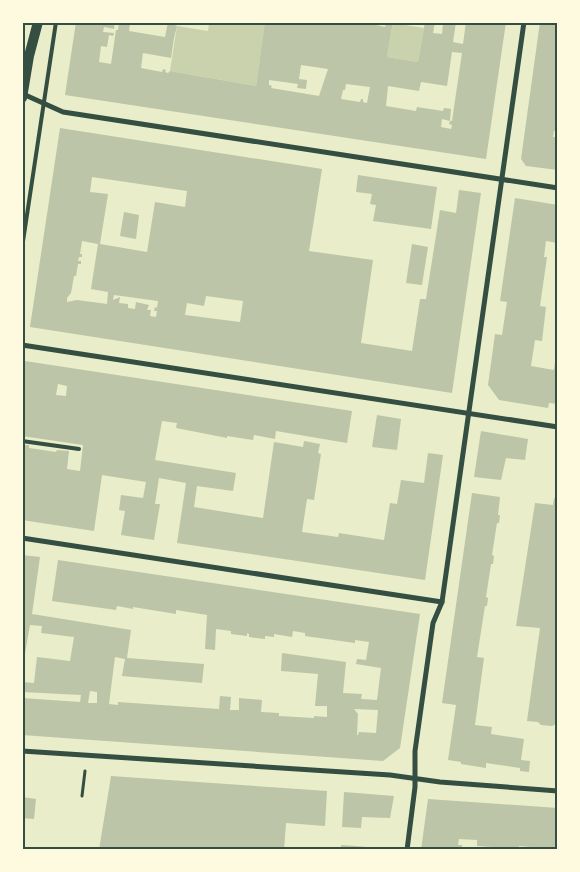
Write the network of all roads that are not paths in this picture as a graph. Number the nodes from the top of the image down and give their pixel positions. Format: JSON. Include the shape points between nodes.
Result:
{"nodes":[{"id":1,"x":38,"y":22,"type":"edge"},
{"id":2,"x":56,"y":22,"type":"edge"},
{"id":3,"x":524,"y":22,"type":"edge"},
{"id":4,"x":23,"y":95,"type":"edge"},
{"id":5,"x":44,"y":103,"type":"junction"},
{"id":6,"x":502,"y":180,"type":"junction"},
{"id":7,"x":558,"y":188,"type":"edge"},
{"id":8,"x":22,"y":248,"type":"edge"},
{"id":9,"x":22,"y":345,"type":"edge"},
{"id":10,"x":468,"y":412,"type":"junction"},
{"id":11,"x":558,"y":427,"type":"edge"},
{"id":12,"x":22,"y":441,"type":"edge"},
{"id":13,"x":79,"y":448,"type":"dead end"},
{"id":14,"x":22,"y":538,"type":"edge"},
{"id":15,"x":442,"y":602,"type":"junction"},
{"id":16,"x":22,"y":751,"type":"edge"},
{"id":17,"x":415,"y":779,"type":"junction"},
{"id":18,"x":558,"y":791,"type":"edge"},
{"id":19,"x":407,"y":850,"type":"edge"}],
"edges":[{"from":1,"to":4,"type":"main road"},
{"from":2,"to":5,"type":"lane"},
{"from":3,"to":6,"type":"street"},
{"from":4,"to":5,"type":"street"},
{"from":5,"to":6,"type":"street","via":[[63,112]]},
{"from":5,"to":8,"type":"lane"},
{"from":6,"to":7,"type":"street"},
{"from":6,"to":10,"type":"street"},
{"from":9,"to":10,"type":"street"},
{"from":10,"to":11,"type":"street"},
{"from":10,"to":15,"type":"street"},
{"from":12,"to":13,"type":"lane"},
{"from":14,"to":15,"type":"street"},
{"from":15,"to":17,"type":"street","via":[[434,623],[414,760]]},
{"from":16,"to":17,"type":"street"},
{"from":17,"to":18,"type":"street"},
{"from":17,"to":19,"type":"street"}]}
